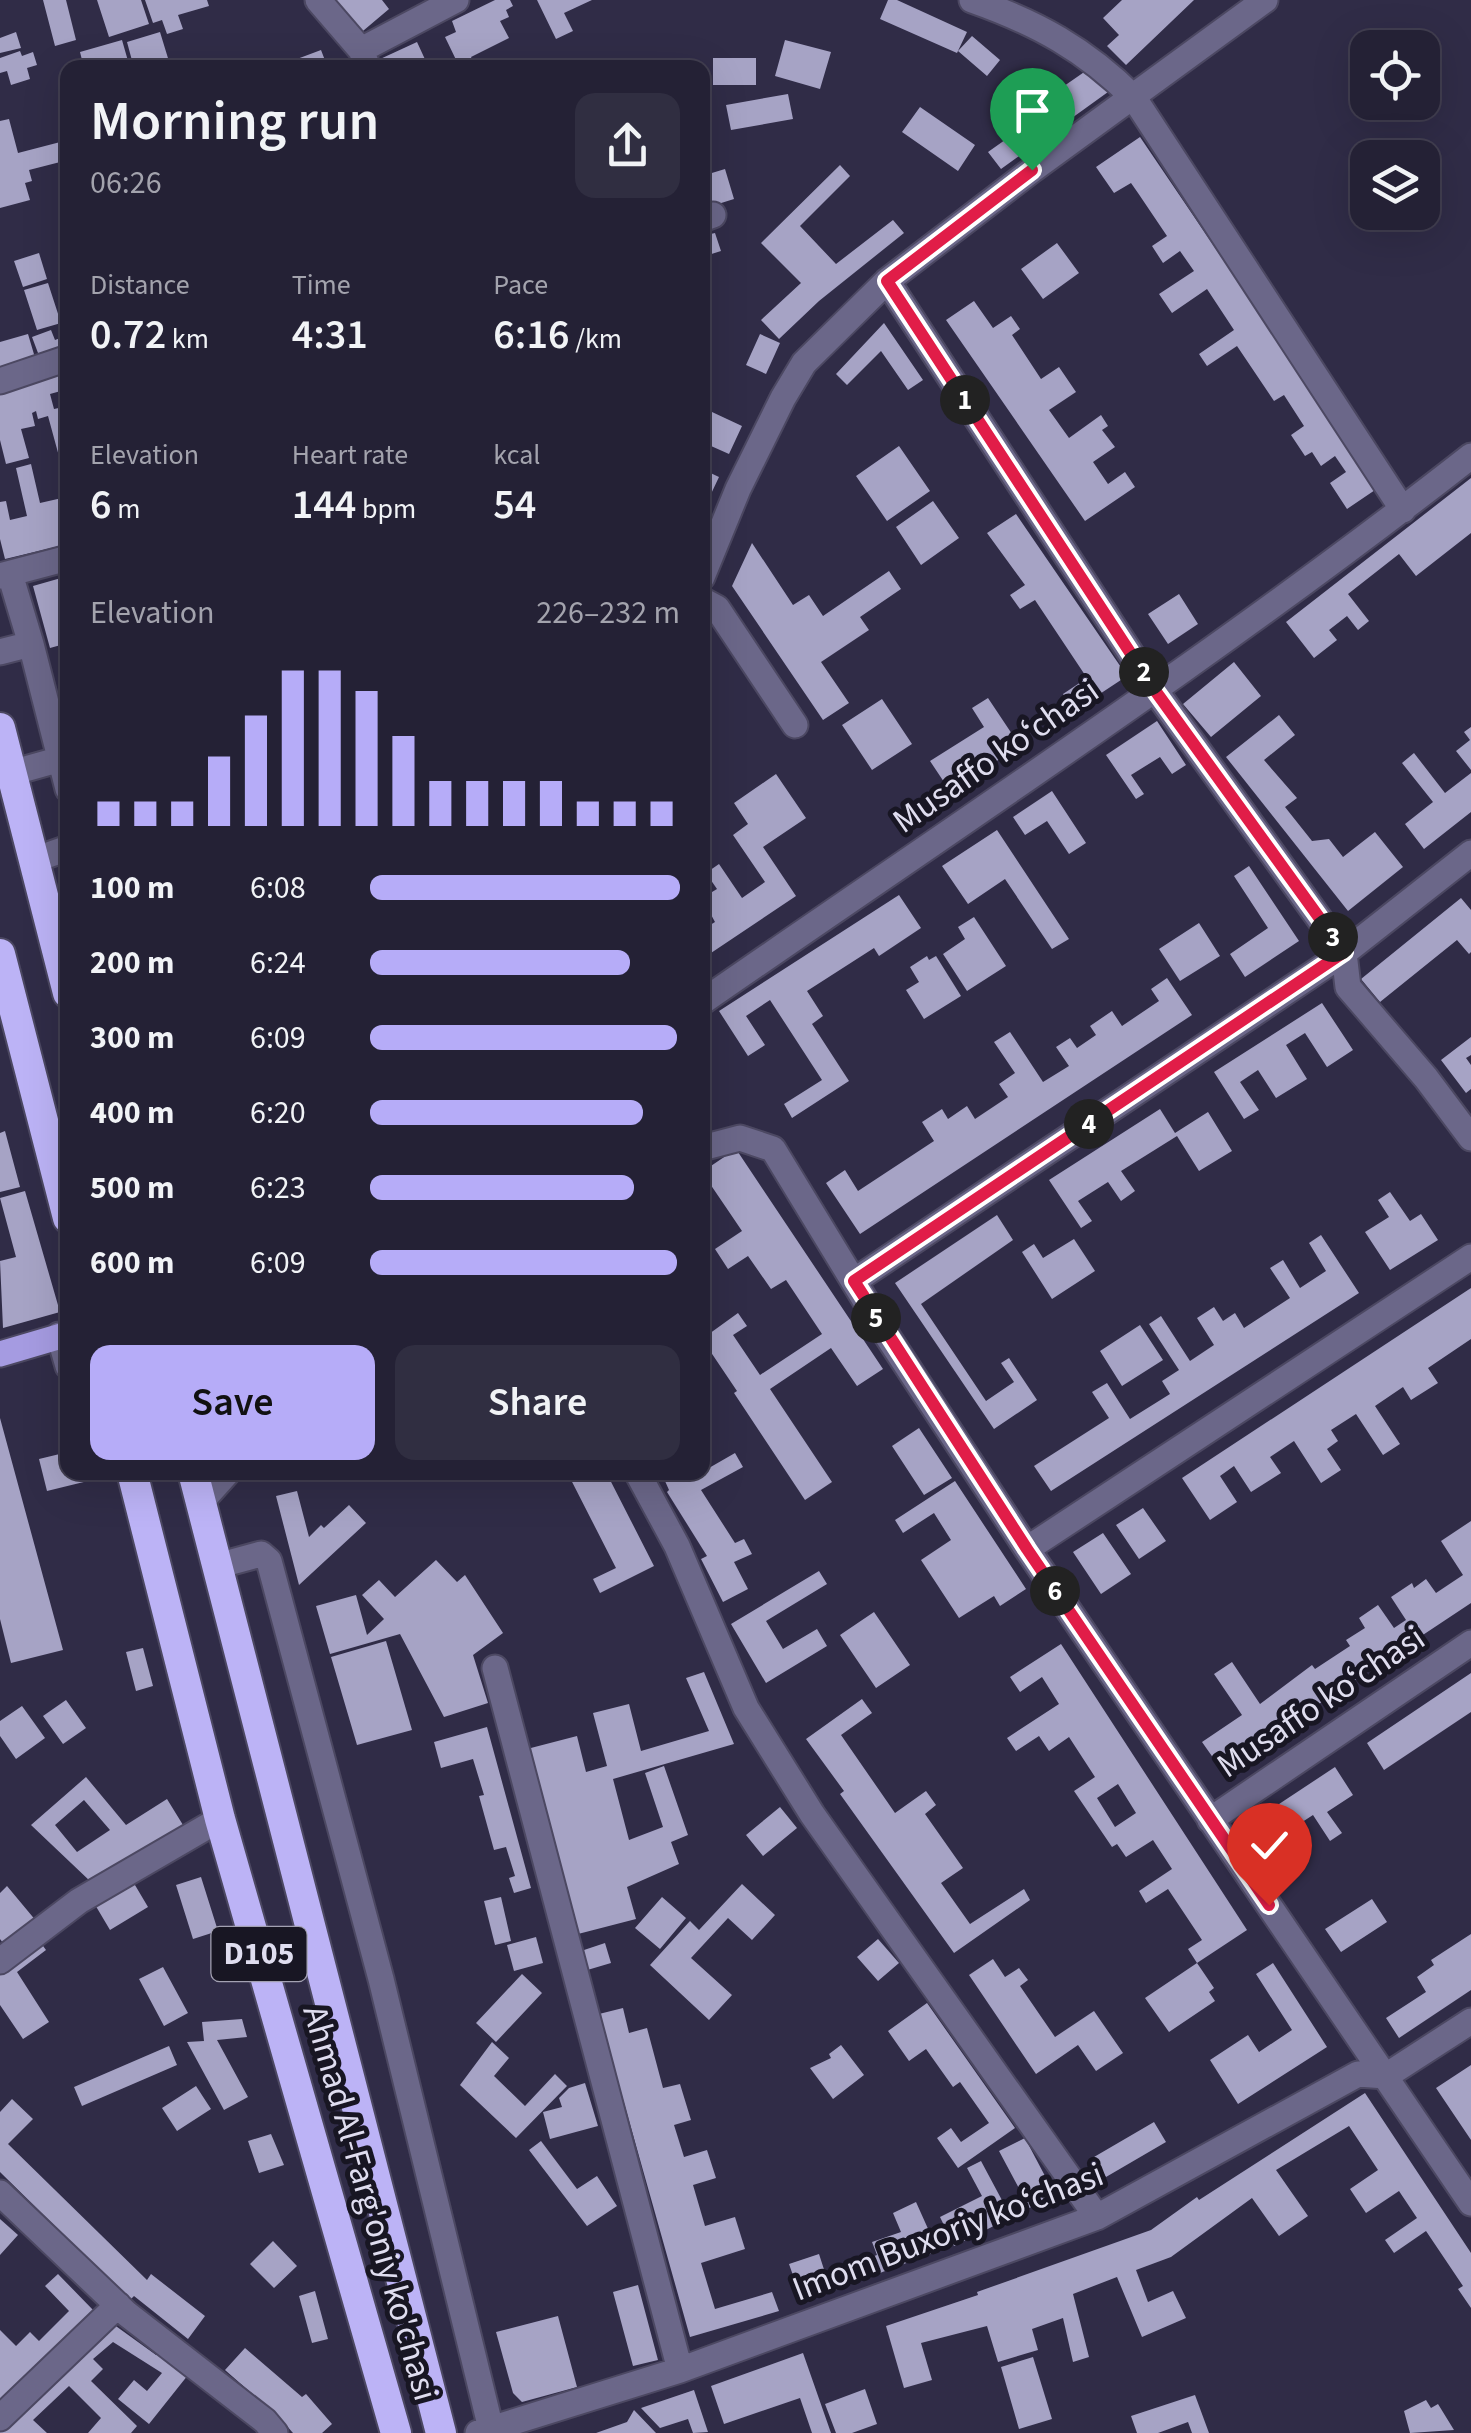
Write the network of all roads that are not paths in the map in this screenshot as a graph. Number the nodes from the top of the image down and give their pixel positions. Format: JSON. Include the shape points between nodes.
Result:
{"nodes":[{"id":1,"x":318,"y":0,"type":"edge"},
{"id":2,"x":456,"y":0,"type":"edge"},
{"id":3,"x":972,"y":0,"type":"edge"},
{"id":4,"x":1254,"y":2,"type":"edge"},
{"id":5,"x":365,"y":59,"type":"edge"},
{"id":6,"x":1134,"y":98,"type":"junction"},
{"id":7,"x":887,"y":281,"type":"junction"},
{"id":8,"x":60,"y":361,"type":"edge"},
{"id":9,"x":0,"y":380,"type":"edge"},
{"id":10,"x":1471,"y":456,"type":"edge"},
{"id":11,"x":1403,"y":510,"type":"junction"},
{"id":12,"x":710,"y":558,"type":"edge"},
{"id":13,"x":60,"y":560,"type":"edge"},
{"id":14,"x":5,"y":575,"type":"edge"},
{"id":15,"x":710,"y":604,"type":"edge"},
{"id":16,"x":31,"y":644,"type":"junction"},
{"id":17,"x":0,"y":652,"type":"edge"},
{"id":18,"x":1154,"y":689,"type":"junction"},
{"id":19,"x":795,"y":725,"type":"dead end"},
{"id":20,"x":0,"y":728,"type":"edge"},
{"id":21,"x":60,"y":747,"type":"edge"},
{"id":22,"x":60,"y":759,"type":"edge"},
{"id":23,"x":11,"y":773,"type":"junction"},
{"id":24,"x":60,"y":851,"type":"edge"},
{"id":25,"x":1471,"y":854,"type":"edge"},
{"id":26,"x":34,"y":860,"type":"junction"},
{"id":27,"x":1344,"y":952,"type":"junction"},
{"id":28,"x":0,"y":954,"type":"edge"},
{"id":29,"x":60,"y":955,"type":"edge"},
{"id":30,"x":710,"y":996,"type":"edge"},
{"id":31,"x":1471,"y":1138,"type":"edge"},
{"id":32,"x":710,"y":1146,"type":"edge"},
{"id":33,"x":60,"y":1187,"type":"edge"},
{"id":34,"x":1471,"y":1257,"type":"edge"},
{"id":35,"x":854,"y":1281,"type":"junction"},
{"id":36,"x":60,"y":1335,"type":"edge"},
{"id":37,"x":0,"y":1354,"type":"edge"},
{"id":38,"x":134,"y":1480,"type":"edge"},
{"id":39,"x":642,"y":1480,"type":"edge"},
{"id":40,"x":196,"y":1487,"type":"edge"},
{"id":41,"x":1027,"y":1549,"type":"junction"},
{"id":42,"x":218,"y":1566,"type":"junction"},
{"id":43,"x":1471,"y":1643,"type":"edge"},
{"id":44,"x":495,"y":1668,"type":"dead end"},
{"id":45,"x":220,"y":1820,"type":"junction"},
{"id":46,"x":1210,"y":1820,"type":"junction"},
{"id":47,"x":0,"y":1961,"type":"edge"},
{"id":48,"x":1471,"y":2021,"type":"edge"},
{"id":49,"x":1386,"y":2076,"type":"junction"},
{"id":50,"x":0,"y":2193,"type":"edge"},
{"id":51,"x":1471,"y":2203,"type":"edge"},
{"id":52,"x":1097,"y":2217,"type":"junction"},
{"id":53,"x":118,"y":2305,"type":"junction"},
{"id":54,"x":680,"y":2370,"type":"junction"},
{"id":55,"x":0,"y":2418,"type":"edge"},
{"id":56,"x":487,"y":2431,"type":"edge"},
{"id":57,"x":275,"y":2433,"type":"edge"},
{"id":58,"x":396,"y":2433,"type":"edge"},
{"id":59,"x":441,"y":2433,"type":"edge"}],
"edges":[{"from":1,"to":5,"type":"street"},
{"from":2,"to":5,"type":"street"},
{"from":3,"to":6,"type":"street","via":[[1025,19],[1102,66]]},
{"from":4,"to":6,"type":"street"},
{"from":6,"to":7,"type":"street"},
{"from":6,"to":11,"type":"street"},
{"from":7,"to":12,"type":"street","via":[[804,362]]},
{"from":7,"to":18,"type":"street"},
{"from":8,"to":9,"type":"street"},
{"from":10,"to":11,"type":"street","name":"Musaffo koʻchasi"},
{"from":11,"to":18,"type":"street","name":"Musaffo koʻchasi"},
{"from":13,"to":14,"type":"street"},
{"from":14,"to":16,"type":"street"},
{"from":15,"to":19,"type":"street"},
{"from":16,"to":17,"type":"street"},
{"from":16,"to":21,"type":"street"},
{"from":18,"to":27,"type":"street"},
{"from":18,"to":30,"type":"street","name":"Musaffo koʻchasi"},
{"from":20,"to":23,"type":"highway"},
{"from":22,"to":23,"type":"street"},
{"from":23,"to":26,"type":"highway"},
{"from":24,"to":26,"type":"street"},
{"from":25,"to":27,"type":"street"},
{"from":26,"to":29,"type":"highway"},
{"from":27,"to":31,"type":"street","via":[[1348,987]]},
{"from":27,"to":35,"type":"street"},
{"from":28,"to":33,"type":"highway"},
{"from":32,"to":35,"type":"street","via":[[740,1138],[773,1149]]},
{"from":34,"to":41,"type":"street"},
{"from":35,"to":41,"type":"street"},
{"from":36,"to":37,"type":"main road"},
{"from":38,"to":45,"type":"highway","name":"Ahmad Al-Farg'oniy ko'chasi","number":"D105"},
{"from":39,"to":52,"type":"street","via":[[746,1708],[812,1814]]},
{"from":40,"to":42,"type":"highway","name":"Ahmad Al-Farg'oniy ko'chasi","number":"D105"},
{"from":41,"to":46,"type":"street"},
{"from":42,"to":56,"type":"street","via":[[261,1554],[269,1561],[381,1979]]},
{"from":42,"to":59,"type":"highway","name":"Ahmad Al-Farg'oniy ko'chasi","number":"D105"},
{"from":43,"to":46,"type":"street","name":"Musaffo koʻchasi"},
{"from":44,"to":54,"type":"street"},
{"from":45,"to":47,"type":"street","via":[[79,1901]]},
{"from":45,"to":58,"type":"highway","name":"Ahmad Al-Farg'oniy ko'chasi","number":"D105"},
{"from":46,"to":49,"type":"street"},
{"from":48,"to":49,"type":"street","name":"Imom Buxoriy koʻchasi"},
{"from":49,"to":51,"type":"street"},
{"from":49,"to":52,"type":"street","name":"Imom Buxoriy koʻchasi","via":[[1358,2074]]},
{"from":50,"to":53,"type":"street"},
{"from":52,"to":54,"type":"street","name":"Imom Buxoriy koʻchasi"},
{"from":53,"to":55,"type":"street"},
{"from":53,"to":57,"type":"street"},
{"from":54,"to":56,"type":"street","name":"Imom Buxoriy koʻchasi"}]}
